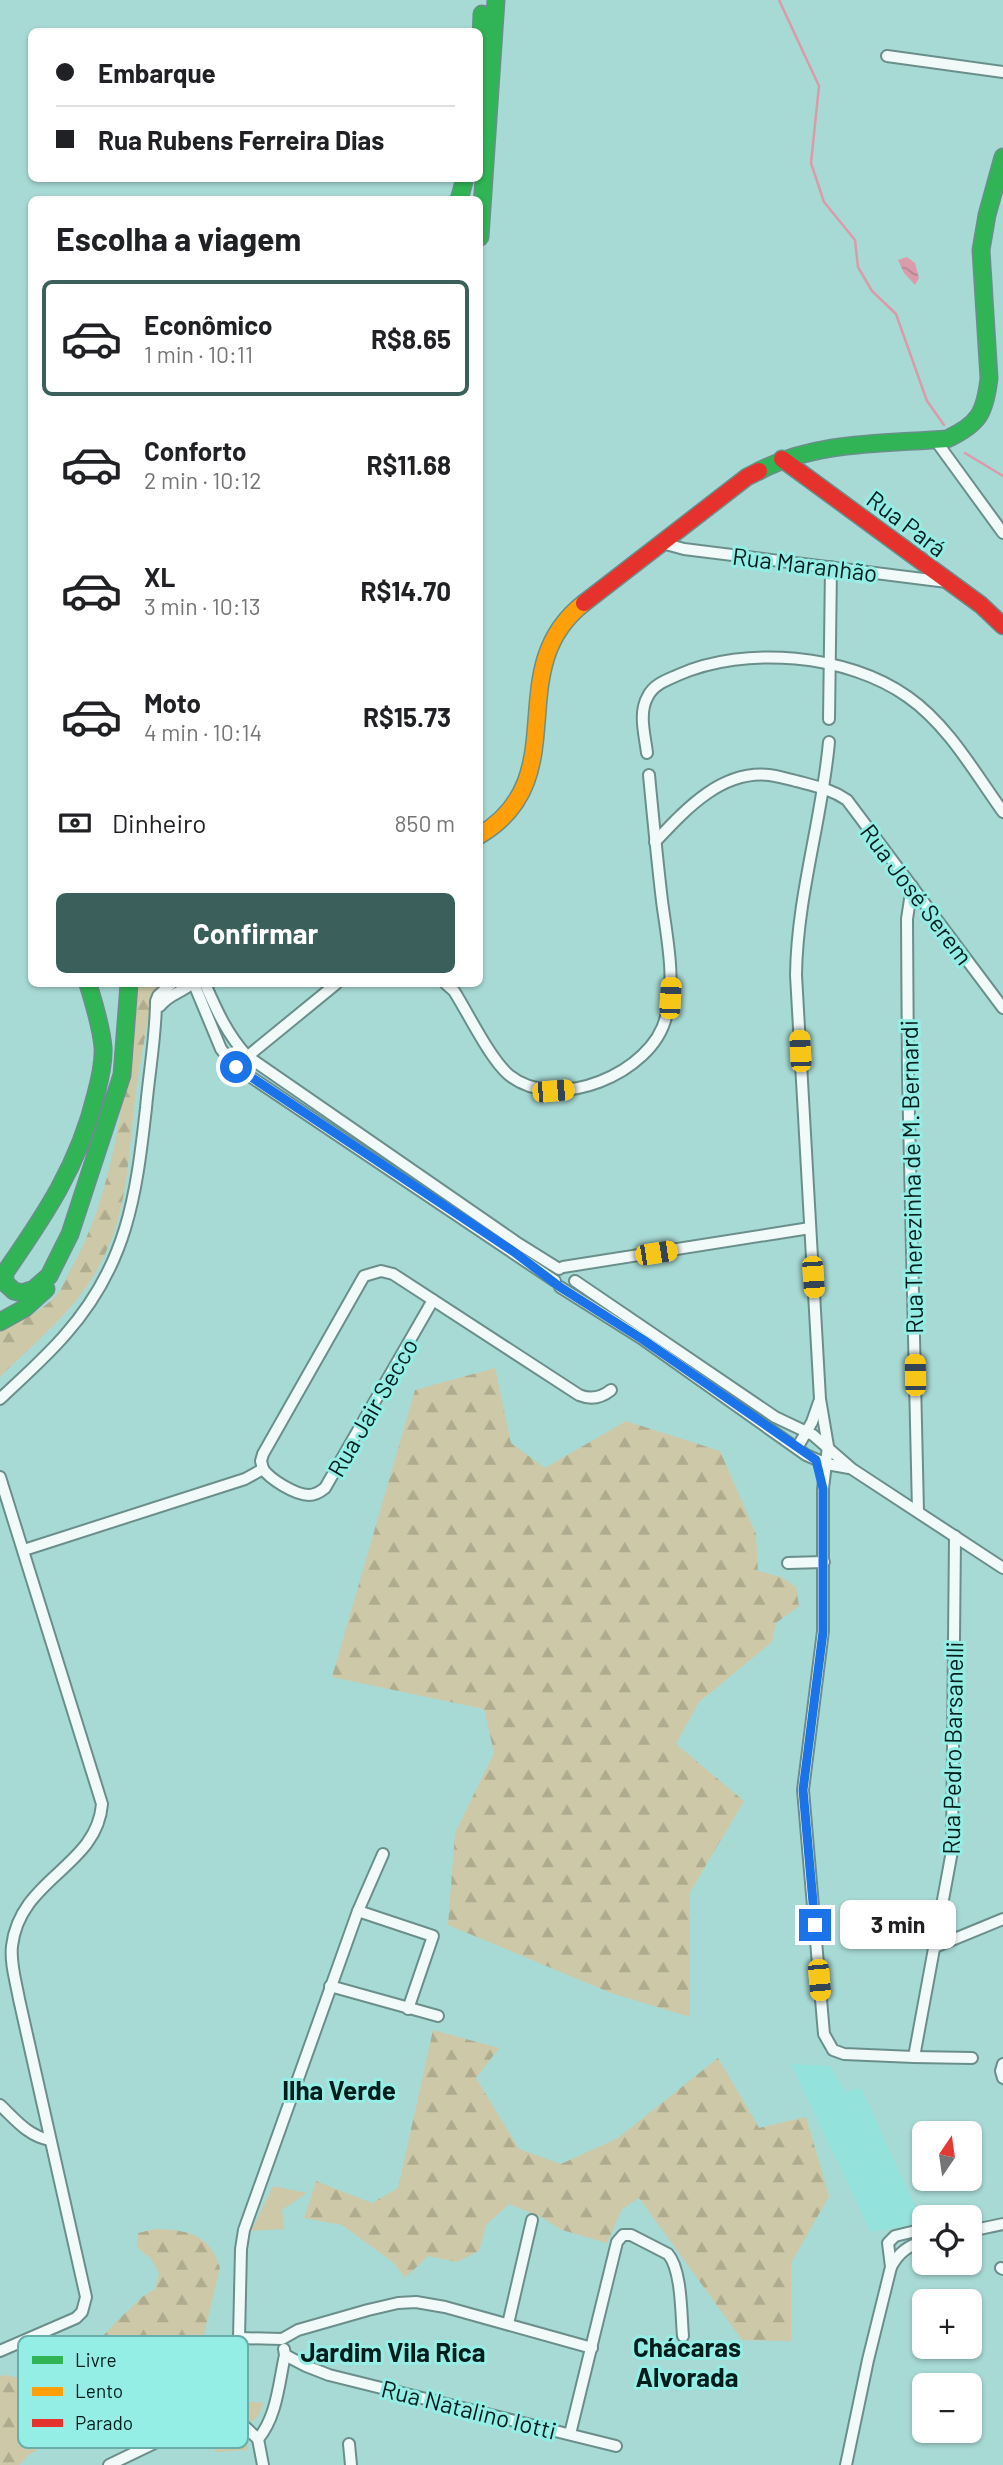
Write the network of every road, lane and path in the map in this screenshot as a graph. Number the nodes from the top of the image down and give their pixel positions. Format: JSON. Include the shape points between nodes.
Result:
{"nodes":[{"id":1,"x":483,"y":0,"type":"edge"},
{"id":2,"x":495,"y":0,"type":"edge"},
{"id":3,"x":482,"y":28,"type":"edge"},
{"id":4,"x":887,"y":56,"type":"dead end"},
{"id":5,"x":1003,"y":72,"type":"edge"},
{"id":6,"x":1003,"y":157,"type":"edge"},
{"id":7,"x":483,"y":196,"type":"edge"},
{"id":8,"x":936,"y":441,"type":"junction"},
{"id":9,"x":782,"y":459,"type":"junction"},
{"id":10,"x":1003,"y":533,"type":"edge"},
{"id":11,"x":662,"y":543,"type":"junction"},
{"id":12,"x":831,"y":567,"type":"junction"},
{"id":13,"x":949,"y":582,"type":"junction"},
{"id":14,"x":1003,"y":626,"type":"edge"},
{"id":15,"x":830,"y":664,"type":"junction"},
{"id":16,"x":829,"y":719,"type":"dead end"},
{"id":17,"x":829,"y":742,"type":"dead end"},
{"id":18,"x":647,"y":753,"type":"dead end"},
{"id":19,"x":649,"y":775,"type":"dead end"},
{"id":20,"x":825,"y":788,"type":"junction"},
{"id":21,"x":1003,"y":812,"type":"edge"},
{"id":22,"x":483,"y":833,"type":"edge"},
{"id":23,"x":655,"y":842,"type":"junction"},
{"id":24,"x":912,"y":886,"type":"junction"},
{"id":25,"x":89,"y":987,"type":"edge"},
{"id":26,"x":102,"y":987,"type":"edge"},
{"id":27,"x":127,"y":987,"type":"edge"},
{"id":28,"x":168,"y":987,"type":"edge"},
{"id":29,"x":188,"y":987,"type":"edge"},
{"id":30,"x":191,"y":987,"type":"edge"},
{"id":31,"x":206,"y":987,"type":"edge"},
{"id":32,"x":332,"y":987,"type":"edge"},
{"id":33,"x":450,"y":987,"type":"edge"},
{"id":34,"x":1003,"y":1008,"type":"edge"},
{"id":35,"x":156,"y":1011,"type":"junction"},
{"id":36,"x":101,"y":1035,"type":"junction"},
{"id":37,"x":247,"y":1056,"type":"junction"},
{"id":38,"x":236,"y":1067,"type":"junction"},
{"id":39,"x":108,"y":1116,"type":"junction"},
{"id":40,"x":810,"y":1228,"type":"junction"},
{"id":41,"x":604,"y":1262,"type":"junction"},
{"id":42,"x":0,"y":1264,"type":"edge"},
{"id":43,"x":561,"y":1268,"type":"junction"},
{"id":44,"x":576,"y":1280,"type":"junction"},
{"id":45,"x":558,"y":1284,"type":"junction"},
{"id":46,"x":594,"y":1293,"type":"junction"},
{"id":47,"x":433,"y":1300,"type":"junction"},
{"id":48,"x":587,"y":1303,"type":"junction"},
{"id":49,"x":0,"y":1322,"type":"edge"},
{"id":50,"x":611,"y":1390,"type":"dead end"},
{"id":51,"x":0,"y":1399,"type":"edge"},
{"id":52,"x":820,"y":1399,"type":"junction"},
{"id":53,"x":805,"y":1432,"type":"junction"},
{"id":54,"x":828,"y":1447,"type":"junction"},
{"id":55,"x":797,"y":1448,"type":"junction"},
{"id":56,"x":816,"y":1460,"type":"junction"},
{"id":57,"x":827,"y":1464,"type":"junction"},
{"id":58,"x":263,"y":1469,"type":"junction"},
{"id":59,"x":852,"y":1469,"type":"junction"},
{"id":60,"x":0,"y":1477,"type":"edge"},
{"id":61,"x":823,"y":1489,"type":"junction"},
{"id":62,"x":918,"y":1511,"type":"junction"},
{"id":63,"x":955,"y":1536,"type":"junction"},
{"id":64,"x":24,"y":1550,"type":"junction"},
{"id":65,"x":824,"y":1562,"type":"junction"},
{"id":66,"x":788,"y":1563,"type":"dead end"},
{"id":67,"x":1003,"y":1567,"type":"edge"},
{"id":68,"x":383,"y":1854,"type":"dead end"},
{"id":69,"x":358,"y":1911,"type":"junction"},
{"id":70,"x":1003,"y":1919,"type":"edge"},
{"id":71,"x":935,"y":1947,"type":"junction"},
{"id":72,"x":330,"y":1986,"type":"junction"},
{"id":73,"x":408,"y":2009,"type":"junction"},
{"id":74,"x":439,"y":2016,"type":"dead end"},
{"id":75,"x":914,"y":2057,"type":"junction"},
{"id":76,"x":972,"y":2058,"type":"dead end"},
{"id":77,"x":0,"y":2105,"type":"edge"},
{"id":78,"x":50,"y":2140,"type":"junction"},
{"id":79,"x":532,"y":2220,"type":"dead end"},
{"id":80,"x":1003,"y":2224,"type":"edge"},
{"id":81,"x":982,"y":2228,"type":"edge"},
{"id":82,"x":912,"y":2232,"type":"edge"},
{"id":83,"x":912,"y":2246,"type":"edge"},
{"id":84,"x":891,"y":2267,"type":"junction"},
{"id":85,"x":508,"y":2324,"type":"junction"},
{"id":86,"x":35,"y":2336,"type":"edge"},
{"id":87,"x":239,"y":2336,"type":"edge"},
{"id":88,"x":683,"y":2336,"type":"dead end"},
{"id":89,"x":248,"y":2338,"type":"edge"},
{"id":90,"x":282,"y":2339,"type":"junction"},
{"id":91,"x":18,"y":2343,"type":"edge"},
{"id":92,"x":592,"y":2348,"type":"junction"},
{"id":93,"x":0,"y":2351,"type":"edge"},
{"id":94,"x":285,"y":2355,"type":"junction"},
{"id":95,"x":248,"y":2430,"type":"edge"},
{"id":96,"x":570,"y":2434,"type":"junction"},
{"id":97,"x":258,"y":2439,"type":"junction"},
{"id":98,"x":349,"y":2444,"type":"dead end"},
{"id":99,"x":616,"y":2446,"type":"dead end"},
{"id":100,"x":144,"y":2448,"type":"edge"},
{"id":101,"x":109,"y":2465,"type":"edge"},
{"id":102,"x":263,"y":2465,"type":"edge"},
{"id":103,"x":351,"y":2465,"type":"edge"},
{"id":104,"x":846,"y":2465,"type":"edge"}],
"edges":[{"from":1,"to":3,"type":"main road"},
{"from":2,"to":7,"type":"main road"},
{"from":4,"to":5,"type":"street"},
{"from":6,"to":8,"type":"main road","via":[[981,248],[989,365],[984,405],[964,431]]},
{"from":8,"to":9,"type":"main road","via":[[820,449]]},
{"from":8,"to":10,"type":"street"},
{"from":9,"to":11,"type":"main road","via":[[747,477]]},
{"from":9,"to":13,"type":"main road","name":"Rua Pará"},
{"from":11,"to":12,"type":"street","name":"Rua Maranhão"},
{"from":11,"to":22,"type":"main road","via":[[576,609],[554,635],[540,676],[536,745],[525,788],[503,820]]},
{"from":12,"to":13,"type":"street","name":"Rua Maranhão"},
{"from":12,"to":15,"type":"street"},
{"from":13,"to":14,"type":"main road","name":"Rua Pará"},
{"from":15,"to":16,"type":"street"},
{"from":15,"to":18,"type":"street","via":[[789,658],[728,660],[656,685],[642,717]]},
{"from":15,"to":21,"type":"street","via":[[887,684],[929,713]]},
{"from":17,"to":20,"type":"street"},
{"from":19,"to":23,"type":"street"},
{"from":20,"to":23,"type":"street","via":[[769,775],[739,777],[701,798]]},
{"from":20,"to":24,"type":"street","name":"Rua José Serem","via":[[847,800]]},
{"from":20,"to":40,"type":"street","via":[[796,940]]},
{"from":23,"to":33,"type":"street","via":[[670,998],[657,1038],[621,1070],[571,1090],[541,1090],[524,1084],[507,1073]]},
{"from":24,"to":34,"type":"street","name":"Rua José Serem"},
{"from":24,"to":62,"type":"street","name":"Rua Therezinha de M. Bernardi","via":[[907,919],[908,1062]]},
{"from":25,"to":36,"type":"main road"},
{"from":26,"to":36,"type":"main road"},
{"from":27,"to":39,"type":"main road","via":[[122,1075]]},
{"from":28,"to":35,"type":"street","via":[[158,996]]},
{"from":29,"to":35,"type":"street","via":[[169,995]]},
{"from":30,"to":38,"type":"street","via":[[202,1001],[221,1049]]},
{"from":31,"to":37,"type":"street","via":[[221,1021]]},
{"from":32,"to":37,"type":"street"},
{"from":35,"to":51,"type":"street","via":[[139,1172],[118,1249],[77,1321]]},
{"from":36,"to":39,"type":"main road","via":[[103,1062],[84,1137],[54,1201],[4,1274],[14,1291],[27,1292],[41,1285],[59,1258]]},
{"from":36,"to":42,"type":"main road","via":[[86,1111],[69,1156],[28,1228]]},
{"from":37,"to":38,"type":"street"},
{"from":37,"to":43,"type":"street","via":[[519,1244]]},
{"from":38,"to":45,"type":"street"},
{"from":39,"to":49,"type":"main road","via":[[89,1194],[66,1259],[38,1299]]},
{"from":40,"to":41,"type":"street"},
{"from":40,"to":52,"type":"street"},
{"from":41,"to":43,"type":"street"},
{"from":41,"to":44,"type":"street"},
{"from":43,"to":44,"type":"street","via":[[572,1270]]},
{"from":43,"to":45,"type":"street","via":[[555,1274]]},
{"from":44,"to":45,"type":"street","via":[[568,1288]]},
{"from":44,"to":46,"type":"street"},
{"from":45,"to":48,"type":"street"},
{"from":46,"to":48,"type":"street"},
{"from":46,"to":53,"type":"street","via":[[775,1417]]},
{"from":47,"to":50,"type":"street","via":[[579,1395],[598,1398]]},
{"from":47,"to":58,"type":"street","name":"Rua Jair Secco","via":[[325,1488],[314,1494],[300,1493]]},
{"from":47,"to":58,"type":"street","via":[[387,1272],[364,1276],[264,1454]]},
{"from":48,"to":55,"type":"street"},
{"from":52,"to":53,"type":"street"},
{"from":52,"to":54,"type":"street"},
{"from":53,"to":54,"type":"street"},
{"from":53,"to":55,"type":"street"},
{"from":54,"to":57,"type":"street"},
{"from":54,"to":59,"type":"street"},
{"from":55,"to":56,"type":"street"},
{"from":56,"to":57,"type":"street"},
{"from":56,"to":61,"type":"street"},
{"from":57,"to":59,"type":"street"},
{"from":57,"to":61,"type":"street"},
{"from":58,"to":64,"type":"street","via":[[246,1479]]},
{"from":59,"to":62,"type":"street"},
{"from":60,"to":64,"type":"street"},
{"from":61,"to":65,"type":"street"},
{"from":62,"to":63,"type":"street"},
{"from":63,"to":67,"type":"street"},
{"from":63,"to":71,"type":"street","name":"Rua Pedro Barsanelli","via":[[953,1851]]},
{"from":64,"to":78,"type":"street","via":[[103,1804],[91,1839],[32,1898],[17,1924],[12,1952]]},
{"from":65,"to":66,"type":"street"},
{"from":65,"to":75,"type":"street","via":[[820,1669],[803,1790],[824,2034],[833,2050],[844,2054]]},
{"from":68,"to":69,"type":"street"},
{"from":69,"to":72,"type":"street"},
{"from":69,"to":73,"type":"street","via":[[433,1936]]},
{"from":70,"to":71,"type":"street"},
{"from":71,"to":75,"type":"street","name":"Rua Pedro Barsanelli"},
{"from":72,"to":73,"type":"street"},
{"from":72,"to":87,"type":"street","via":[[244,2230]]},
{"from":73,"to":74,"type":"street"},
{"from":75,"to":76,"type":"street"},
{"from":77,"to":78,"type":"street","via":[[28,2132]]},
{"from":78,"to":86,"type":"street","via":[[86,2297],[76,2318]]},
{"from":79,"to":85,"type":"street"},
{"from":80,"to":81,"type":"street"},
{"from":82,"to":84,"type":"street","via":[[888,2243]]},
{"from":83,"to":84,"type":"street"},
{"from":84,"to":104,"type":"street"},
{"from":85,"to":90,"type":"street","via":[[444,2307],[398,2303],[298,2330]]},
{"from":85,"to":92,"type":"street"},
{"from":88,"to":92,"type":"street","via":[[672,2259],[631,2235],[623,2235],[617,2242]]},
{"from":89,"to":90,"type":"street"},
{"from":90,"to":94,"type":"street"},
{"from":91,"to":93,"type":"street"},
{"from":92,"to":96,"type":"street"},
{"from":94,"to":96,"type":"street","name":"Rua Natalino Iotti","via":[[329,2375]]},
{"from":94,"to":97,"type":"street","via":[[272,2415]]},
{"from":95,"to":97,"type":"street"},
{"from":96,"to":99,"type":"street","name":"Rua Natalino Iotti"},
{"from":97,"to":102,"type":"street"},
{"from":98,"to":103,"type":"street"},
{"from":100,"to":101,"type":"street"}]}
